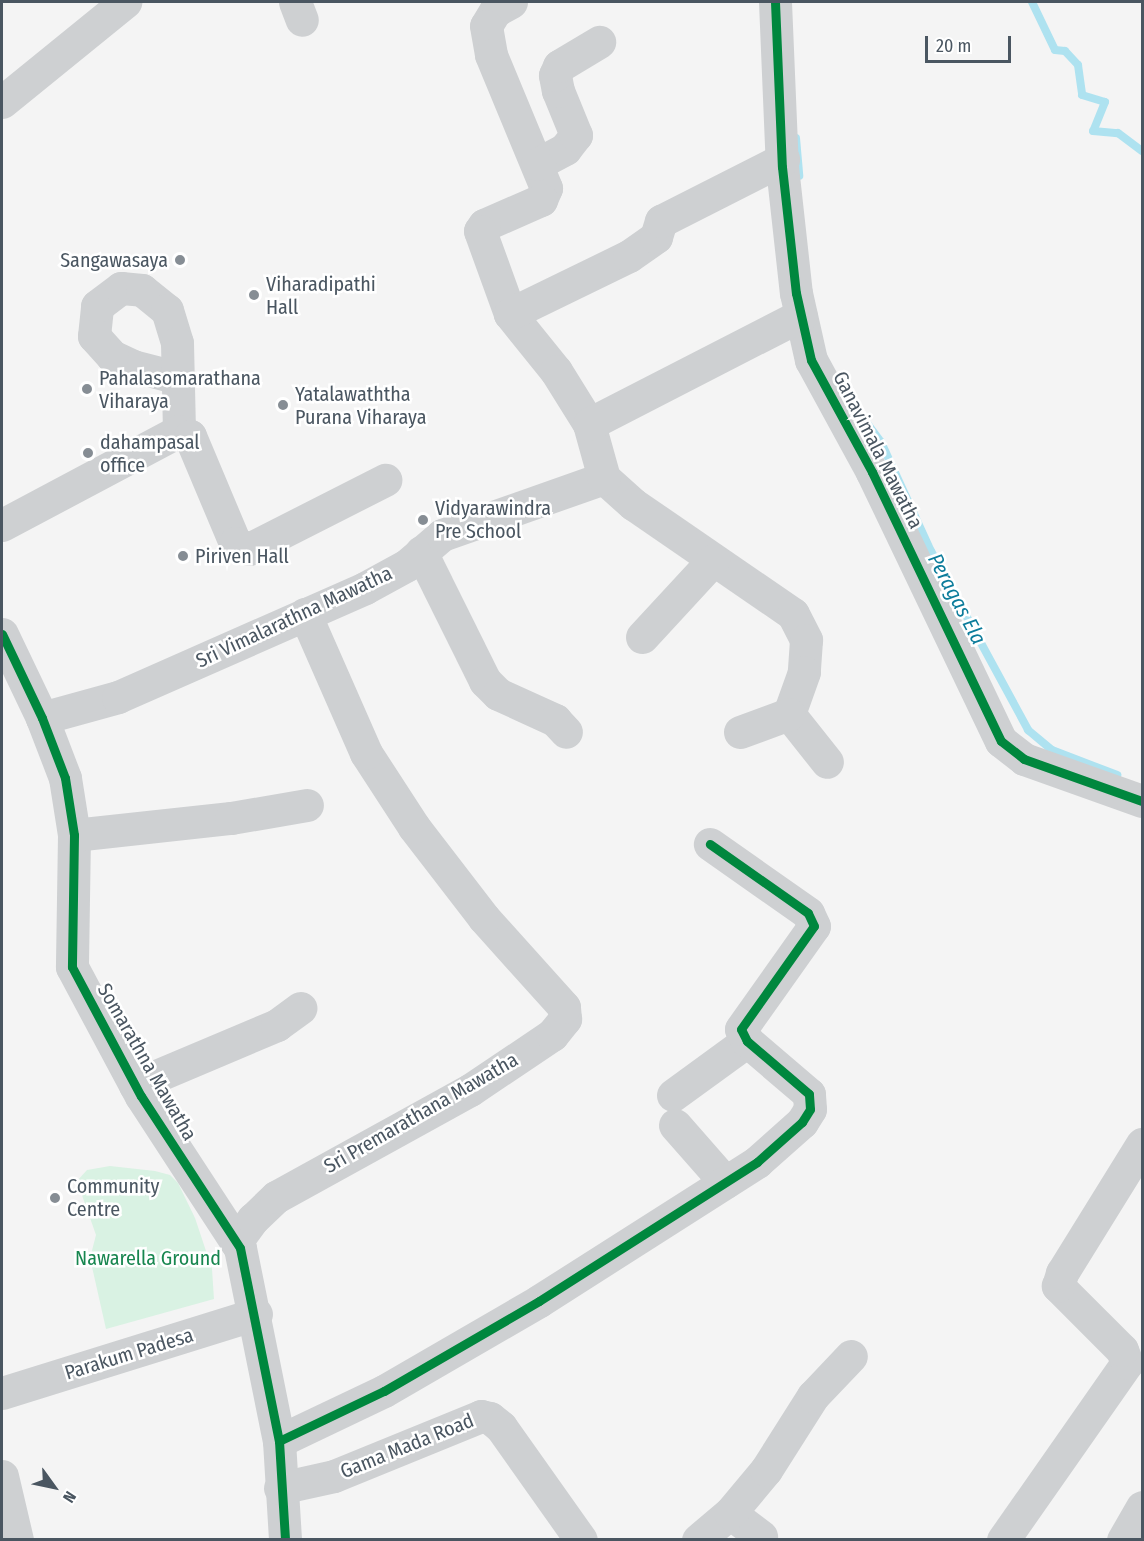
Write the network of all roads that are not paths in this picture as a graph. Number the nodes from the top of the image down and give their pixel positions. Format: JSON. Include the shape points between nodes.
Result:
{"nodes":[{"id":1,"x":125,"y":2,"type":"edge"},
{"id":2,"x":511,"y":2,"type":"edge"},
{"id":3,"x":776,"y":2,"type":"edge"},
{"id":4,"x":599,"y":42,"type":"dead end"},
{"id":5,"x":2,"y":102,"type":"edge"},
{"id":6,"x":783,"y":159,"type":"junction"},
{"id":7,"x":537,"y":164,"type":"junction"},
{"id":8,"x":510,"y":314,"type":"junction"},
{"id":9,"x":801,"y":315,"type":"junction"},
{"id":10,"x":176,"y":376,"type":"dead end"},
{"id":11,"x":589,"y":424,"type":"junction"},
{"id":12,"x":179,"y":431,"type":"junction"},
{"id":13,"x":604,"y":478,"type":"junction"},
{"id":14,"x":385,"y":480,"type":"dead end"},
{"id":15,"x":2,"y":525,"type":"edge"},
{"id":16,"x":421,"y":552,"type":"junction"},
{"id":17,"x":713,"y":560,"type":"junction"},
{"id":18,"x":305,"y":615,"type":"junction"},
{"id":19,"x":2,"y":634,"type":"edge"},
{"id":20,"x":642,"y":637,"type":"dead end"},
{"id":21,"x":789,"y":714,"type":"junction"},
{"id":22,"x":42,"y":718,"type":"junction"},
{"id":23,"x":566,"y":732,"type":"dead end"},
{"id":24,"x":740,"y":732,"type":"dead end"},
{"id":25,"x":827,"y":762,"type":"dead end"},
{"id":26,"x":1143,"y":801,"type":"edge"},
{"id":27,"x":307,"y":805,"type":"dead end"},
{"id":28,"x":74,"y":835,"type":"junction"},
{"id":29,"x":710,"y":844,"type":"dead end"},
{"id":30,"x":300,"y":1008,"type":"dead end"},
{"id":31,"x":747,"y":1041,"type":"junction"},
{"id":32,"x":135,"y":1085,"type":"junction"},
{"id":33,"x":1143,"y":1144,"type":"edge"},
{"id":34,"x":725,"y":1182,"type":"junction"},
{"id":35,"x":236,"y":1242,"type":"junction"},
{"id":36,"x":256,"y":1314,"type":"junction"},
{"id":37,"x":851,"y":1356,"type":"dead end"},
{"id":38,"x":2,"y":1393,"type":"edge"},
{"id":39,"x":279,"y":1441,"type":"junction"},
{"id":40,"x":2,"y":1476,"type":"edge"},
{"id":41,"x":280,"y":1488,"type":"junction"},
{"id":42,"x":1143,"y":1508,"type":"edge"},
{"id":43,"x":730,"y":1513,"type":"junction"},
{"id":44,"x":761,"y":1536,"type":"dead end"},
{"id":45,"x":17,"y":1539,"type":"edge"},
{"id":46,"x":285,"y":1539,"type":"edge"},
{"id":47,"x":581,"y":1539,"type":"edge"},
{"id":48,"x":698,"y":1539,"type":"edge"},
{"id":49,"x":1003,"y":1539,"type":"edge"},
{"id":50,"x":1123,"y":1539,"type":"edge"}],
"edges":[{"from":1,"to":5,"type":"street"},
{"from":2,"to":7,"type":"street","via":[[495,11],[486,26],[491,55]]},
{"from":3,"to":6,"type":"street","name":"Ganavimala Mawatha"},
{"from":4,"to":7,"type":"street","via":[[559,66],[555,75],[558,91],[576,135],[565,149]]},
{"from":6,"to":8,"type":"street","via":[[661,221],[656,237],[629,256]]},
{"from":6,"to":9,"type":"street","name":"Ganavimala Mawatha"},
{"from":7,"to":8,"type":"street","via":[[546,188],[541,200],[484,225],[480,231]]},
{"from":8,"to":11,"type":"street","via":[[556,371]]},
{"from":9,"to":11,"type":"street"},
{"from":9,"to":26,"type":"street","name":"Ganavimala Mawatha","via":[[811,360],[872,472],[984,713],[1001,741],[1024,759]]},
{"from":10,"to":12,"type":"street"},
{"from":11,"to":13,"type":"street"},
{"from":12,"to":14,"type":"street","via":[[190,436],[235,543],[249,549]]},
{"from":12,"to":15,"type":"street"},
{"from":13,"to":16,"type":"street","name":"Sri Vimalarathna Mawatha","via":[[442,535]]},
{"from":13,"to":17,"type":"street","via":[[633,504]]},
{"from":16,"to":18,"type":"street","name":"Sri Vimalarathna Mawatha","via":[[365,588]]},
{"from":16,"to":23,"type":"street","via":[[484,681],[498,694],[555,720]]},
{"from":17,"to":20,"type":"street"},
{"from":17,"to":21,"type":"street","via":[[793,614],[806,640],[804,672]]},
{"from":18,"to":22,"type":"street","name":"Sri Vimalarathna Mawatha","via":[[118,697]]},
{"from":18,"to":35,"type":"street","name":"Sri Premarathana Mawatha","via":[[366,753],[477,909],[564,1007],[565,1019],[552,1035],[470,1090],[276,1197]]},
{"from":19,"to":22,"type":"street","name":"Somarathna Mawatha"},
{"from":21,"to":24,"type":"street"},
{"from":21,"to":25,"type":"street"},
{"from":22,"to":28,"type":"street","name":"Somarathna Mawatha","via":[[65,778]]},
{"from":27,"to":28,"type":"street","via":[[231,818]]},
{"from":28,"to":32,"type":"street","name":"Somarathna Mawatha","via":[[72,967]]},
{"from":29,"to":31,"type":"street","via":[[808,914],[814,926],[741,1029]]},
{"from":30,"to":32,"type":"street","via":[[276,1025]]},
{"from":31,"to":34,"type":"street","via":[[674,1110]]},
{"from":31,"to":34,"type":"street","via":[[809,1094],[810,1109],[781,1142]]},
{"from":32,"to":35,"type":"street","name":"Somarathna Mawatha"},
{"from":33,"to":49,"type":"street","via":[[1062,1273],[1058,1286],[1122,1350],[1127,1363]]},
{"from":34,"to":39,"type":"street","via":[[539,1301],[384,1391]]},
{"from":35,"to":36,"type":"street","name":"Somarathna Mawatha"},
{"from":36,"to":38,"type":"street","name":"Parakum Padesa"},
{"from":36,"to":39,"type":"street","name":"Somarathna Mawatha"},
{"from":37,"to":43,"type":"street","via":[[813,1396],[766,1470]]},
{"from":39,"to":41,"type":"street","name":"Somarathna Mawatha"},
{"from":40,"to":45,"type":"street"},
{"from":41,"to":46,"type":"street","name":"Somarathna Mawatha"},
{"from":41,"to":47,"type":"street","name":"Gama Mada Road","via":[[334,1476],[481,1416],[501,1427]]},
{"from":42,"to":50,"type":"street"},
{"from":43,"to":44,"type":"street"},
{"from":43,"to":48,"type":"street"}]}
